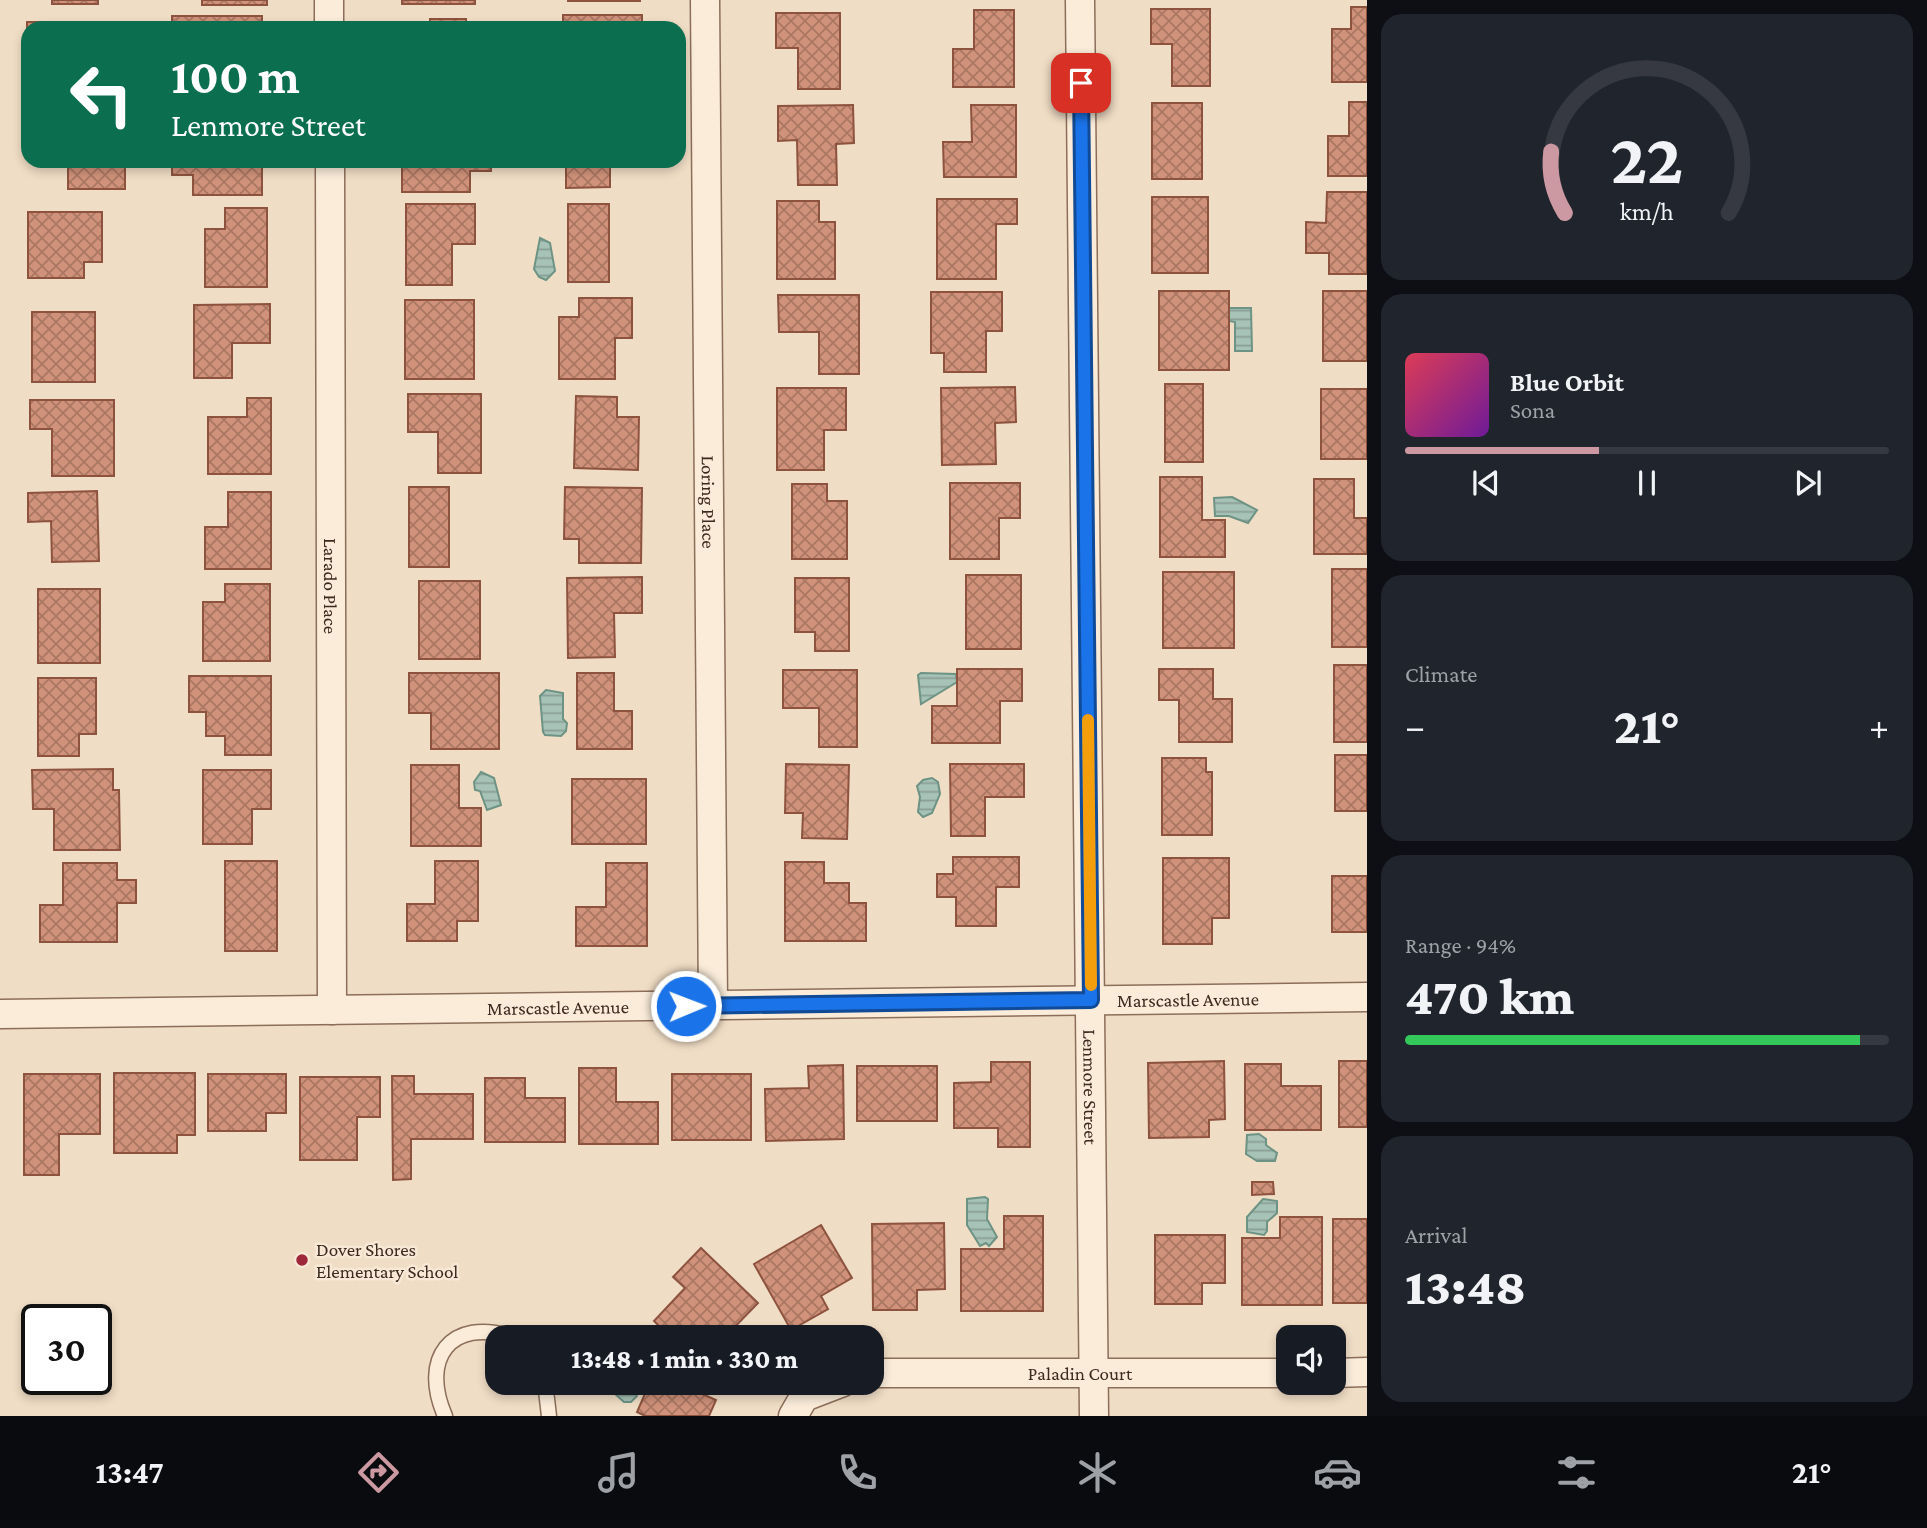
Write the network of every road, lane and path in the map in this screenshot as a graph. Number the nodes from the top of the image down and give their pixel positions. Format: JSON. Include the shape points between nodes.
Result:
{"nodes":[{"id":1,"x":329,"y":0,"type":"edge"},
{"id":2,"x":705,"y":0,"type":"edge"},
{"id":3,"x":1080,"y":0,"type":"edge"},
{"id":4,"x":329,"y":21,"type":"edge"},
{"id":5,"x":330,"y":168,"type":"edge"},
{"id":6,"x":1367,"y":997,"type":"edge"},
{"id":7,"x":1091,"y":1000,"type":"junction"},
{"id":8,"x":713,"y":1005,"type":"junction"},
{"id":9,"x":332,"y":1010,"type":"junction"},
{"id":10,"x":0,"y":1014,"type":"edge"},
{"id":11,"x":485,"y":1332,"type":"edge"},
{"id":12,"x":1367,"y":1372,"type":"edge"},
{"id":13,"x":884,"y":1373,"type":"edge"},
{"id":14,"x":1276,"y":1373,"type":"edge"},
{"id":15,"x":1346,"y":1373,"type":"edge"},
{"id":16,"x":1093,"y":1375,"type":"junction"},
{"id":17,"x":547,"y":1395,"type":"edge"},
{"id":18,"x":809,"y":1395,"type":"edge"},
{"id":19,"x":445,"y":1416,"type":"edge"},
{"id":20,"x":549,"y":1416,"type":"edge"},
{"id":21,"x":793,"y":1416,"type":"edge"},
{"id":22,"x":1094,"y":1416,"type":"edge"}],
"edges":[{"from":1,"to":4,"type":"street"},
{"from":2,"to":8,"type":"street","name":"Loring Place"},
{"from":3,"to":7,"type":"street","name":"Lenmore Street"},
{"from":5,"to":9,"type":"street","name":"Larado Place"},
{"from":6,"to":7,"type":"street","name":"Marscastle Avenue"},
{"from":7,"to":8,"type":"street","name":"Marscastle Avenue"},
{"from":7,"to":16,"type":"street","name":"Lenmore Street"},
{"from":8,"to":9,"type":"street","name":"Marscastle Avenue"},
{"from":9,"to":10,"type":"street","name":"Marscastle Avenue"},
{"from":11,"to":19,"type":"lane","via":[[465,1333],[443,1349],[434,1372]]},
{"from":12,"to":15,"type":"street"},
{"from":13,"to":16,"type":"street","name":"Paladin Court"},
{"from":14,"to":16,"type":"street","name":"Paladin Court"},
{"from":16,"to":22,"type":"street","name":"Lenmore Street"},
{"from":17,"to":20,"type":"lane"},
{"from":18,"to":21,"type":"street"}]}
